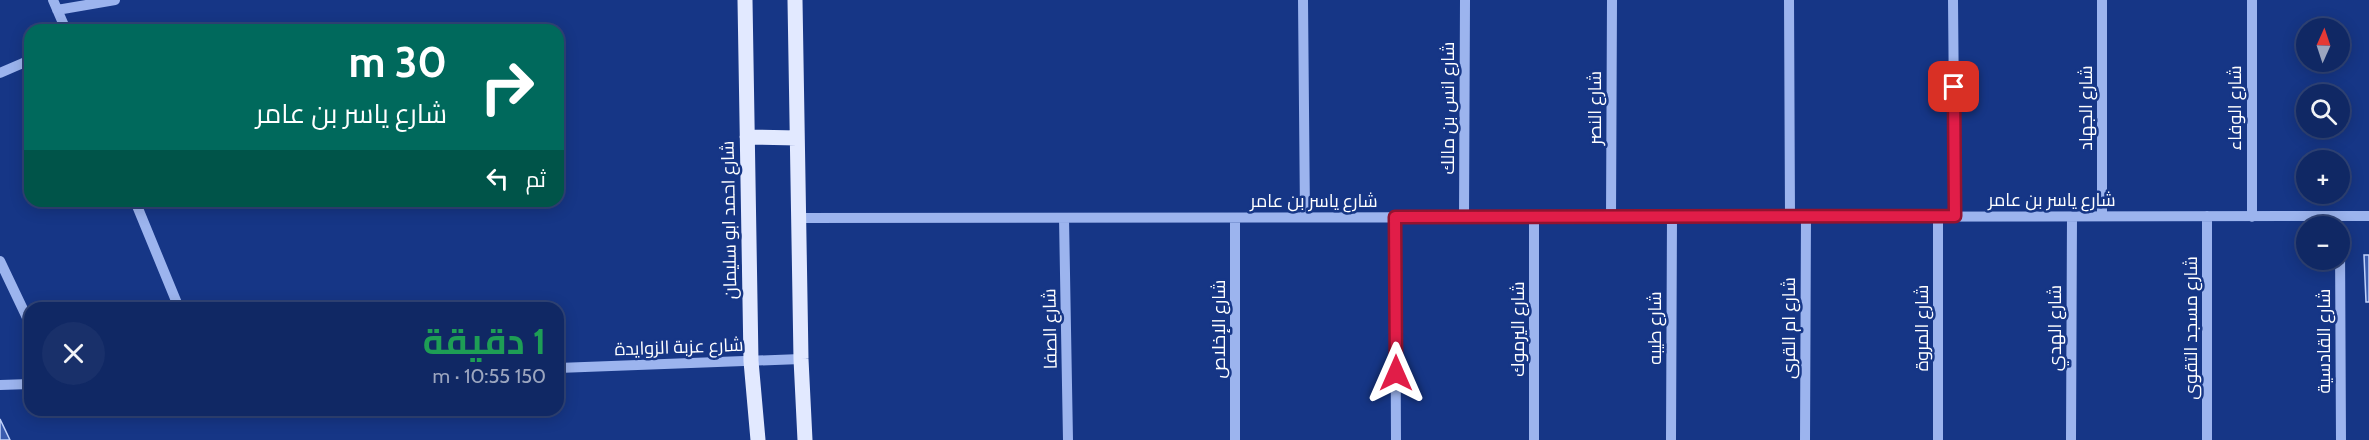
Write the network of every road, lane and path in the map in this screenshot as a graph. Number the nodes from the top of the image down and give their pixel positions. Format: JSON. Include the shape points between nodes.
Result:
{"nodes":[{"id":1,"x":115,"y":0,"type":"edge"},
{"id":2,"x":745,"y":0,"type":"edge"},
{"id":3,"x":795,"y":0,"type":"edge"},
{"id":4,"x":1303,"y":0,"type":"edge"},
{"id":5,"x":1464,"y":0,"type":"edge"},
{"id":6,"x":1612,"y":0,"type":"edge"},
{"id":7,"x":1789,"y":0,"type":"edge"},
{"id":8,"x":1953,"y":0,"type":"edge"},
{"id":9,"x":2102,"y":0,"type":"edge"},
{"id":10,"x":2252,"y":0,"type":"edge"},
{"id":11,"x":55,"y":5,"type":"edge"},
{"id":12,"x":63,"y":24,"type":"edge"},
{"id":13,"x":24,"y":63,"type":"edge"},
{"id":14,"x":0,"y":73,"type":"edge"},
{"id":15,"x":747,"y":136,"type":"junction"},
{"id":16,"x":797,"y":138,"type":"junction"},
{"id":17,"x":137,"y":207,"type":"edge"},
{"id":18,"x":1806,"y":216,"type":"junction"},
{"id":19,"x":1955,"y":216,"type":"junction"},
{"id":20,"x":2102,"y":216,"type":"junction"},
{"id":21,"x":2207,"y":216,"type":"junction"},
{"id":22,"x":2369,"y":216,"type":"edge"},
{"id":23,"x":1305,"y":217,"type":"junction"},
{"id":24,"x":1395,"y":217,"type":"junction"},
{"id":25,"x":1464,"y":217,"type":"junction"},
{"id":26,"x":1534,"y":217,"type":"junction"},
{"id":27,"x":1611,"y":217,"type":"junction"},
{"id":28,"x":1671,"y":217,"type":"junction"},
{"id":29,"x":1790,"y":217,"type":"junction"},
{"id":30,"x":1938,"y":217,"type":"junction"},
{"id":31,"x":2072,"y":217,"type":"junction"},
{"id":32,"x":2252,"y":217,"type":"junction"},
{"id":33,"x":798,"y":218,"type":"junction"},
{"id":34,"x":1064,"y":218,"type":"junction"},
{"id":35,"x":1235,"y":218,"type":"junction"},
{"id":36,"x":2296,"y":219,"type":"edge"},
{"id":37,"x":2350,"y":219,"type":"edge"},
{"id":38,"x":0,"y":261,"type":"edge"},
{"id":39,"x":2340,"y":270,"type":"edge"},
{"id":40,"x":177,"y":302,"type":"edge"},
{"id":41,"x":24,"y":311,"type":"edge"},
{"id":42,"x":801,"y":359,"type":"junction"},
{"id":43,"x":751,"y":362,"type":"junction"},
{"id":44,"x":564,"y":368,"type":"edge"},
{"id":45,"x":24,"y":384,"type":"edge"},
{"id":46,"x":0,"y":385,"type":"edge"},
{"id":47,"x":758,"y":440,"type":"edge"},
{"id":48,"x":805,"y":440,"type":"edge"},
{"id":49,"x":1068,"y":440,"type":"edge"},
{"id":50,"x":1235,"y":440,"type":"edge"},
{"id":51,"x":1396,"y":440,"type":"edge"},
{"id":52,"x":1534,"y":440,"type":"edge"},
{"id":53,"x":1671,"y":440,"type":"edge"},
{"id":54,"x":1804,"y":440,"type":"edge"},
{"id":55,"x":1938,"y":440,"type":"edge"},
{"id":56,"x":2071,"y":440,"type":"edge"},
{"id":57,"x":2207,"y":440,"type":"edge"},
{"id":58,"x":2341,"y":440,"type":"edge"}],
"edges":[{"from":1,"to":11,"type":"street"},
{"from":2,"to":15,"type":"main road","name":"شارع احمد ابو سليمان"},
{"from":3,"to":16,"type":"main road"},
{"from":4,"to":23,"type":"street"},
{"from":5,"to":25,"type":"street","name":"شارع انس بن مالك"},
{"from":6,"to":27,"type":"street","name":"شارع النصر"},
{"from":7,"to":29,"type":"street"},
{"from":8,"to":19,"type":"street"},
{"from":9,"to":20,"type":"street","name":"شارع الجهاد"},
{"from":10,"to":32,"type":"street","name":"شارع الوفاء"},
{"from":11,"to":12,"type":"street"},
{"from":13,"to":14,"type":"street"},
{"from":15,"to":16,"type":"main road"},
{"from":15,"to":43,"type":"main road","name":"شارع احمد ابو سليمان"},
{"from":16,"to":33,"type":"main road"},
{"from":17,"to":40,"type":"street"},
{"from":18,"to":29,"type":"street","name":"شارع ياسر بن عامر"},
{"from":18,"to":30,"type":"street","name":"شارع ياسر بن عامر"},
{"from":18,"to":54,"type":"street","name":"شارع ام القرى"},
{"from":19,"to":30,"type":"street","name":"شارع ياسر بن عامر"},
{"from":19,"to":31,"type":"street","name":"شارع ياسر بن عامر"},
{"from":20,"to":21,"type":"street","name":"شارع ياسر بن عامر"},
{"from":20,"to":31,"type":"street","name":"شارع ياسر بن عامر"},
{"from":21,"to":32,"type":"street","name":"شارع ياسر بن عامر"},
{"from":21,"to":57,"type":"street","name":"شارع مسجد التقوى"},
{"from":22,"to":37,"type":"street","name":"شارع ياسر بن عامر"},
{"from":23,"to":24,"type":"street","name":"شارع ياسر بن عامر"},
{"from":23,"to":35,"type":"street","name":"شارع ياسر بن عامر"},
{"from":24,"to":25,"type":"street","name":"شارع ياسر بن عامر"},
{"from":24,"to":51,"type":"street"},
{"from":25,"to":26,"type":"street","name":"شارع ياسر بن عامر"},
{"from":26,"to":27,"type":"street","name":"شارع ياسر بن عامر"},
{"from":26,"to":52,"type":"street","name":"شارع اليرموك"},
{"from":27,"to":28,"type":"street","name":"شارع ياسر بن عامر"},
{"from":28,"to":29,"type":"street","name":"شارع ياسر بن عامر"},
{"from":28,"to":53,"type":"street","name":"شارع طيبه"},
{"from":30,"to":55,"type":"street","name":"شارع المروة"},
{"from":31,"to":56,"type":"street","name":"شارع الهدي"},
{"from":32,"to":36,"type":"street","name":"شارع ياسر بن عامر"},
{"from":33,"to":34,"type":"street","name":"شارع ياسر بن عامر"},
{"from":33,"to":42,"type":"main road"},
{"from":34,"to":35,"type":"street","name":"شارع ياسر بن عامر"},
{"from":34,"to":49,"type":"street","name":"شارع الصفا"},
{"from":35,"to":50,"type":"street","name":"شارع الإخلاص"},
{"from":38,"to":41,"type":"street"},
{"from":39,"to":58,"type":"street","name":"شارع القادسية"},
{"from":42,"to":43,"type":"street","name":"شارع عزبة الزوايدة"},
{"from":42,"to":48,"type":"main road"},
{"from":43,"to":44,"type":"street","name":"شارع عزبة الزوايدة"},
{"from":43,"to":47,"type":"main road","name":"شارع احمد ابو سليمان"},
{"from":45,"to":46,"type":"street"}]}
